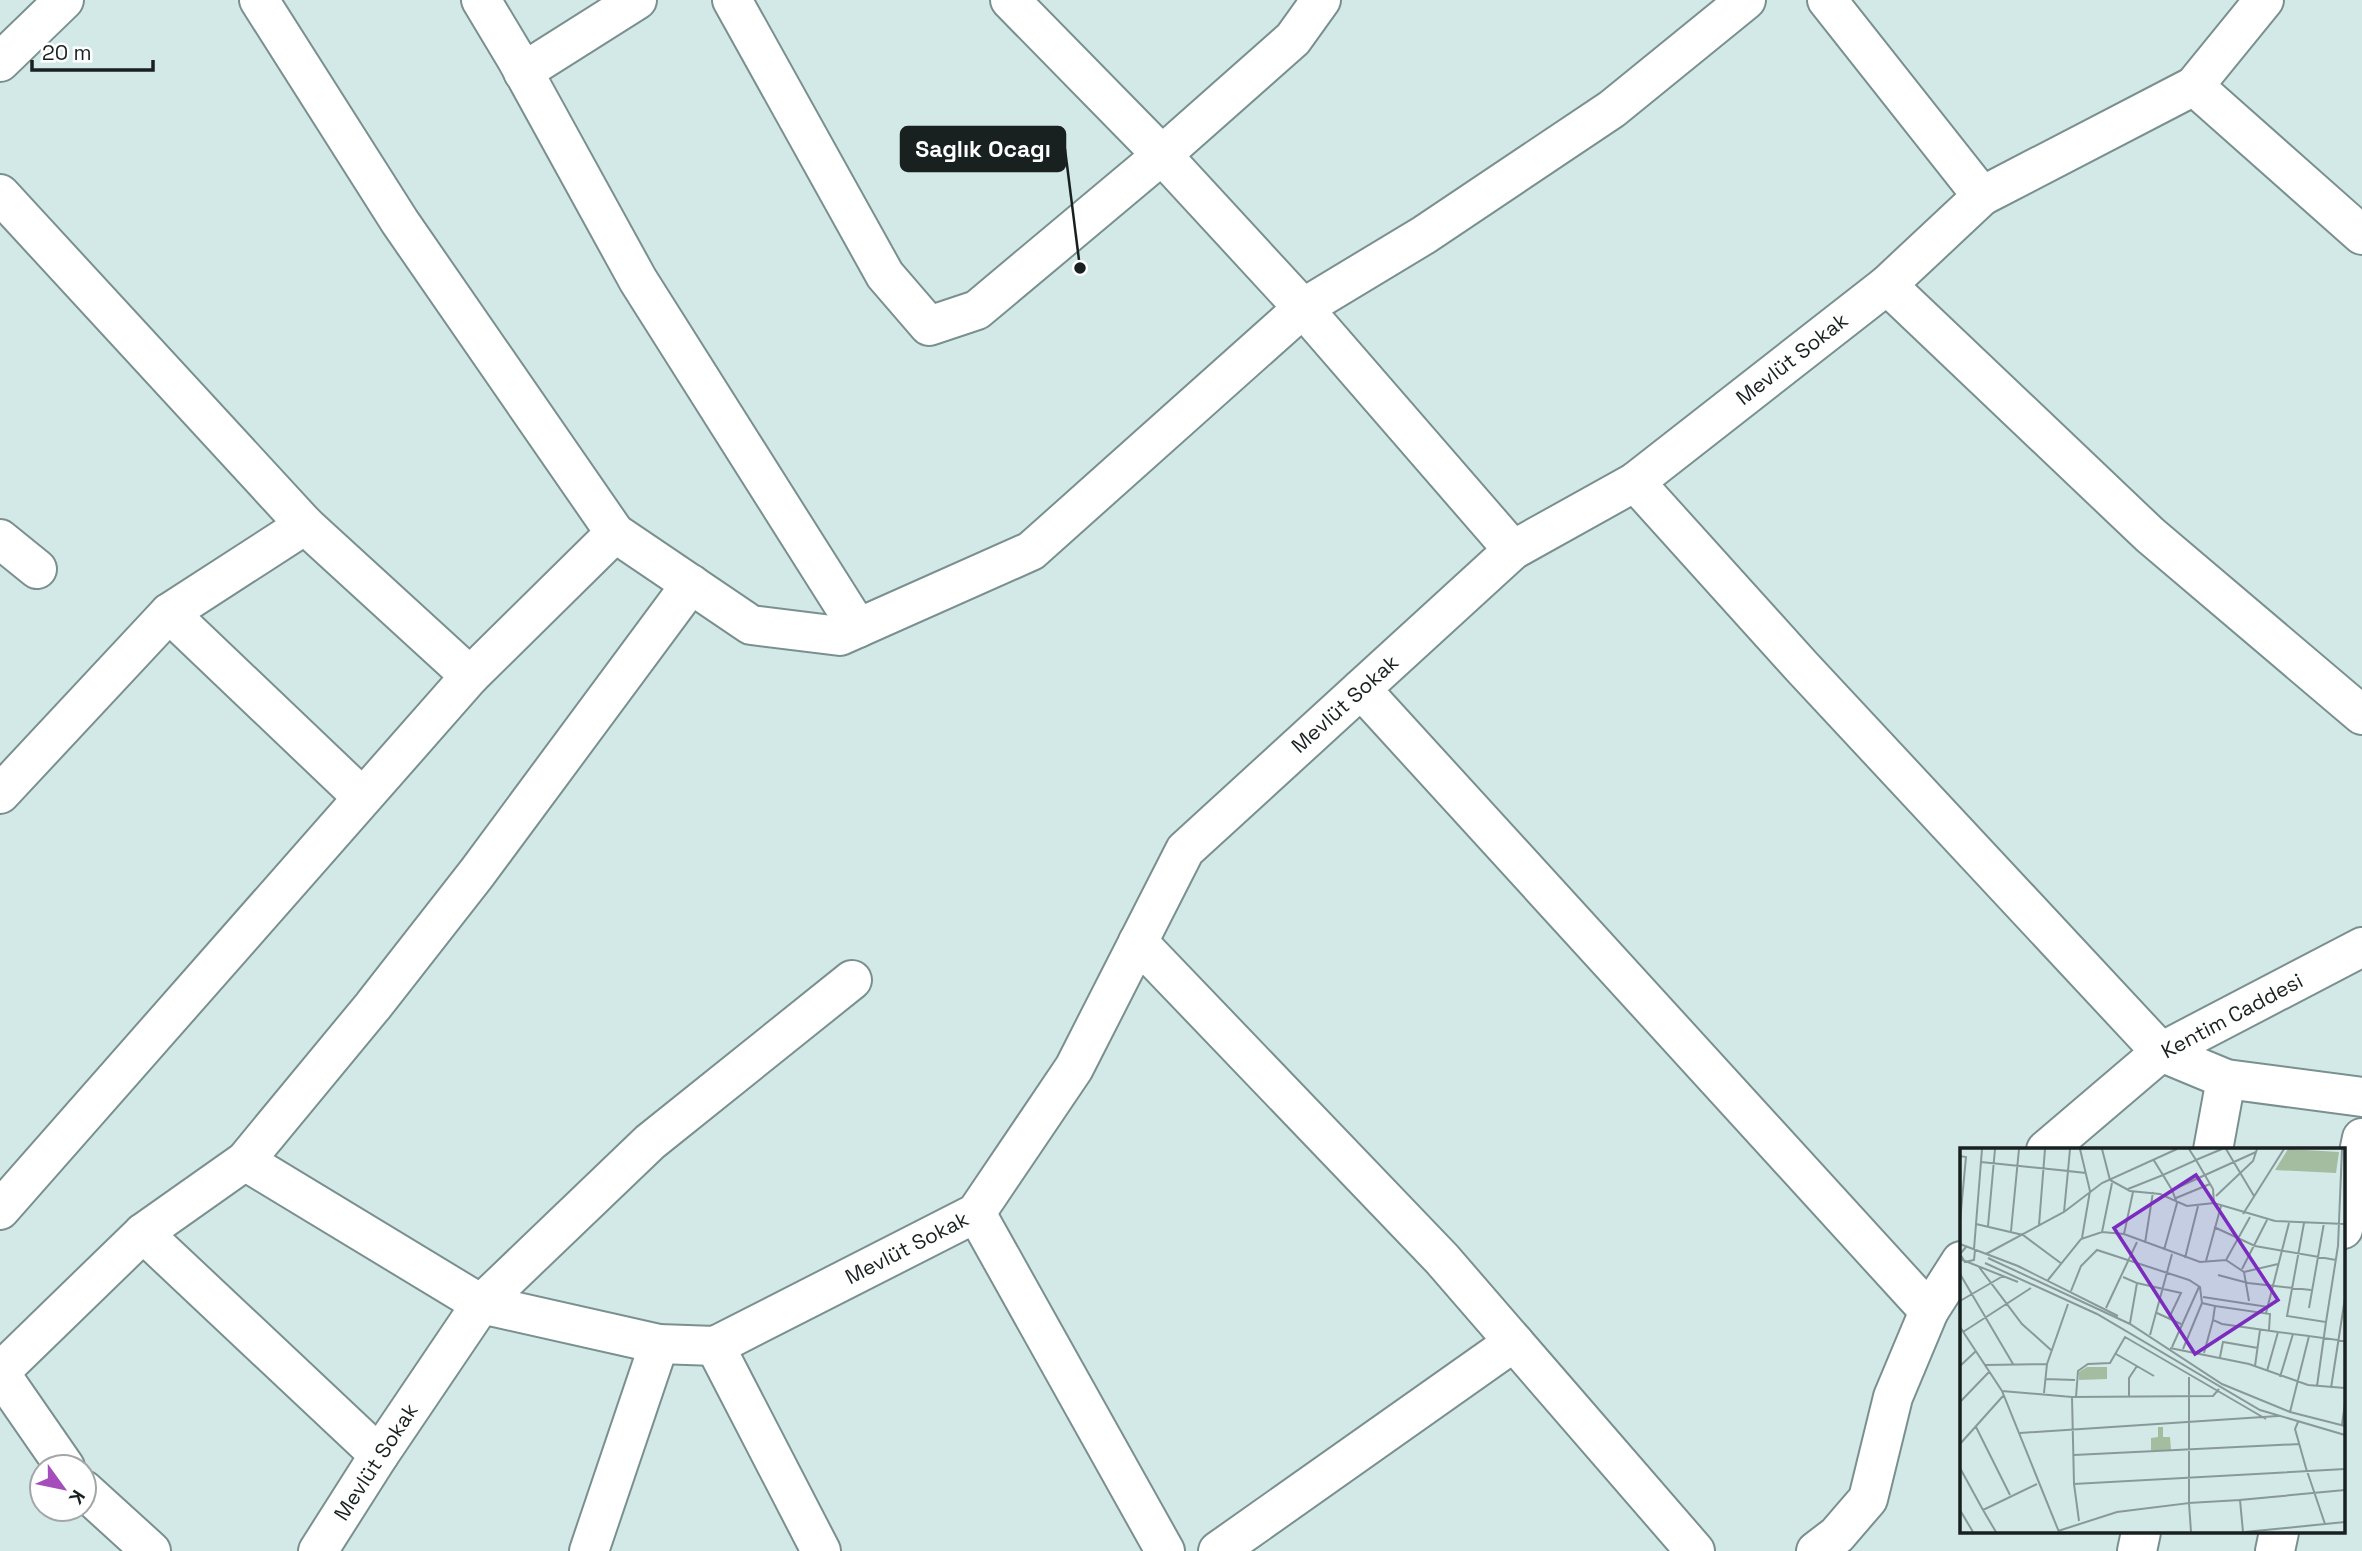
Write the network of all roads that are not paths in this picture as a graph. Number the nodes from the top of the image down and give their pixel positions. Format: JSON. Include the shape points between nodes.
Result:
{"nodes":[{"id":1,"x":64,"y":0,"type":"edge"},
{"id":2,"x":259,"y":0,"type":"edge"},
{"id":3,"x":481,"y":0,"type":"edge"},
{"id":4,"x":636,"y":0,"type":"edge"},
{"id":5,"x":732,"y":0,"type":"edge"},
{"id":6,"x":1010,"y":0,"type":"edge"},
{"id":7,"x":1321,"y":0,"type":"edge"},
{"id":8,"x":1746,"y":0,"type":"edge"},
{"id":9,"x":1827,"y":0,"type":"edge"},
{"id":10,"x":2264,"y":0,"type":"edge"},
{"id":11,"x":0,"y":62,"type":"edge"},
{"id":12,"x":523,"y":72,"type":"junction"},
{"id":13,"x":2194,"y":86,"type":"junction"},
{"id":14,"x":1162,"y":155,"type":"junction"},
{"id":15,"x":0,"y":194,"type":"edge"},
{"id":16,"x":1982,"y":196,"type":"junction"},
{"id":17,"x":2362,"y":235,"type":"edge"},
{"id":18,"x":1887,"y":285,"type":"junction"},
{"id":19,"x":1303,"y":308,"type":"junction"},
{"id":20,"x":1635,"y":482,"type":"junction"},
{"id":21,"x":305,"y":525,"type":"junction"},
{"id":22,"x":615,"y":533,"type":"junction"},
{"id":23,"x":0,"y":539,"type":"edge"},
{"id":24,"x":1513,"y":550,"type":"junction"},
{"id":25,"x":37,"y":569,"type":"dead end"},
{"id":26,"x":691,"y":584,"type":"junction"},
{"id":27,"x":169,"y":613,"type":"junction"},
{"id":28,"x":858,"y":628,"type":"junction"},
{"id":29,"x":470,"y":676,"type":"junction"},
{"id":30,"x":1361,"y":689,"type":"junction"},
{"id":31,"x":2362,"y":715,"type":"edge"},
{"id":32,"x":0,"y":794,"type":"edge"},
{"id":33,"x":362,"y":797,"type":"junction"},
{"id":34,"x":1138,"y":942,"type":"junction"},
{"id":35,"x":2362,"y":947,"type":"edge"},
{"id":36,"x":852,"y":980,"type":"dead end"},
{"id":37,"x":2161,"y":1052,"type":"junction"},
{"id":38,"x":2226,"y":1079,"type":"junction"},
{"id":39,"x":2362,"y":1097,"type":"edge"},
{"id":40,"x":2362,"y":1138,"type":"edge"},
{"id":41,"x":2048,"y":1148,"type":"edge"},
{"id":42,"x":2213,"y":1148,"type":"edge"},
{"id":43,"x":245,"y":1161,"type":"junction"},
{"id":44,"x":0,"y":1210,"type":"edge"},
{"id":45,"x":976,"y":1213,"type":"junction"},
{"id":46,"x":2344,"y":1224,"type":"edge"},
{"id":47,"x":143,"y":1233,"type":"junction"},
{"id":48,"x":1960,"y":1263,"type":"edge"},
{"id":49,"x":481,"y":1304,"type":"junction"},
{"id":50,"x":1929,"y":1311,"type":"junction"},
{"id":51,"x":1514,"y":1342,"type":"junction"},
{"id":52,"x":659,"y":1344,"type":"junction"},
{"id":53,"x":715,"y":1346,"type":"junction"},
{"id":54,"x":0,"y":1373,"type":"edge"},
{"id":55,"x":55,"y":1453,"type":"edge"},
{"id":56,"x":379,"y":1455,"type":"junction"},
{"id":57,"x":98,"y":1503,"type":"edge"},
{"id":58,"x":1835,"y":1546,"type":"edge"},
{"id":59,"x":151,"y":1551,"type":"edge"},
{"id":60,"x":318,"y":1551,"type":"edge"},
{"id":61,"x":589,"y":1551,"type":"edge"},
{"id":62,"x":821,"y":1551,"type":"edge"},
{"id":63,"x":1165,"y":1551,"type":"edge"},
{"id":64,"x":1217,"y":1551,"type":"edge"},
{"id":65,"x":1695,"y":1551,"type":"edge"}],
"edges":[{"from":1,"to":11,"type":"street"},
{"from":2,"to":22,"type":"street","via":[[400,222]]},
{"from":3,"to":12,"type":"street"},
{"from":4,"to":12,"type":"street"},
{"from":5,"to":14,"type":"street","via":[[885,275],[929,326],[977,310]]},
{"from":6,"to":14,"type":"street"},
{"from":7,"to":14,"type":"street","via":[[1293,39]]},
{"from":8,"to":19,"type":"street","via":[[1612,108],[1424,235]]},
{"from":9,"to":16,"type":"street"},
{"from":10,"to":13,"type":"street","name":"Mevlüt Sokak"},
{"from":12,"to":28,"type":"street","via":[[638,280]]},
{"from":13,"to":16,"type":"street","name":"Mevlüt Sokak"},
{"from":13,"to":17,"type":"street"},
{"from":14,"to":19,"type":"street"},
{"from":15,"to":21,"type":"street"},
{"from":16,"to":18,"type":"street","name":"Mevlüt Sokak"},
{"from":18,"to":20,"type":"street","name":"Mevlüt Sokak"},
{"from":18,"to":31,"type":"street","via":[[2150,535]]},
{"from":19,"to":24,"type":"street"},
{"from":19,"to":28,"type":"street","via":[[1031,551]]},
{"from":20,"to":24,"type":"street","name":"Mevlüt Sokak"},
{"from":20,"to":37,"type":"street"},
{"from":21,"to":27,"type":"street"},
{"from":21,"to":29,"type":"street"},
{"from":22,"to":26,"type":"street"},
{"from":22,"to":29,"type":"street"},
{"from":23,"to":25,"type":"street"},
{"from":24,"to":30,"type":"street","name":"Mevlüt Sokak"},
{"from":26,"to":28,"type":"street","via":[[751,625],[840,636]]},
{"from":26,"to":43,"type":"street","via":[[477,873]]},
{"from":27,"to":32,"type":"street"},
{"from":27,"to":33,"type":"street"},
{"from":29,"to":33,"type":"street"},
{"from":30,"to":34,"type":"street","name":"Mevlüt Sokak","via":[[1185,850]]},
{"from":30,"to":50,"type":"street"},
{"from":33,"to":44,"type":"street"},
{"from":34,"to":45,"type":"street","name":"Mevlüt Sokak","via":[[1074,1068]]},
{"from":34,"to":51,"type":"street","via":[[1442,1259]]},
{"from":35,"to":37,"type":"street","name":"Kentim Caddesi"},
{"from":36,"to":49,"type":"street","via":[[650,1142]]},
{"from":37,"to":38,"type":"street"},
{"from":37,"to":41,"type":"street","name":"Kentim Caddesi"},
{"from":38,"to":39,"type":"street"},
{"from":38,"to":42,"type":"street"},
{"from":40,"to":46,"type":"street"},
{"from":43,"to":47,"type":"street"},
{"from":43,"to":49,"type":"street","name":"Mevlüt Sokak"},
{"from":45,"to":53,"type":"street","name":"Mevlüt Sokak"},
{"from":45,"to":63,"type":"street"},
{"from":47,"to":54,"type":"street"},
{"from":47,"to":56,"type":"street"},
{"from":48,"to":50,"type":"street"},
{"from":49,"to":52,"type":"street","name":"Mevlüt Sokak"},
{"from":49,"to":56,"type":"street","name":"Mevlüt Sokak"},
{"from":50,"to":58,"type":"street","via":[[1893,1397],[1868,1499]]},
{"from":51,"to":64,"type":"street"},
{"from":51,"to":65,"type":"street"},
{"from":52,"to":53,"type":"street","name":"Mevlüt Sokak"},
{"from":52,"to":61,"type":"street"},
{"from":53,"to":62,"type":"street"},
{"from":54,"to":55,"type":"street"},
{"from":56,"to":60,"type":"street","name":"Mevlüt Sokak"},
{"from":57,"to":59,"type":"street"}]}
